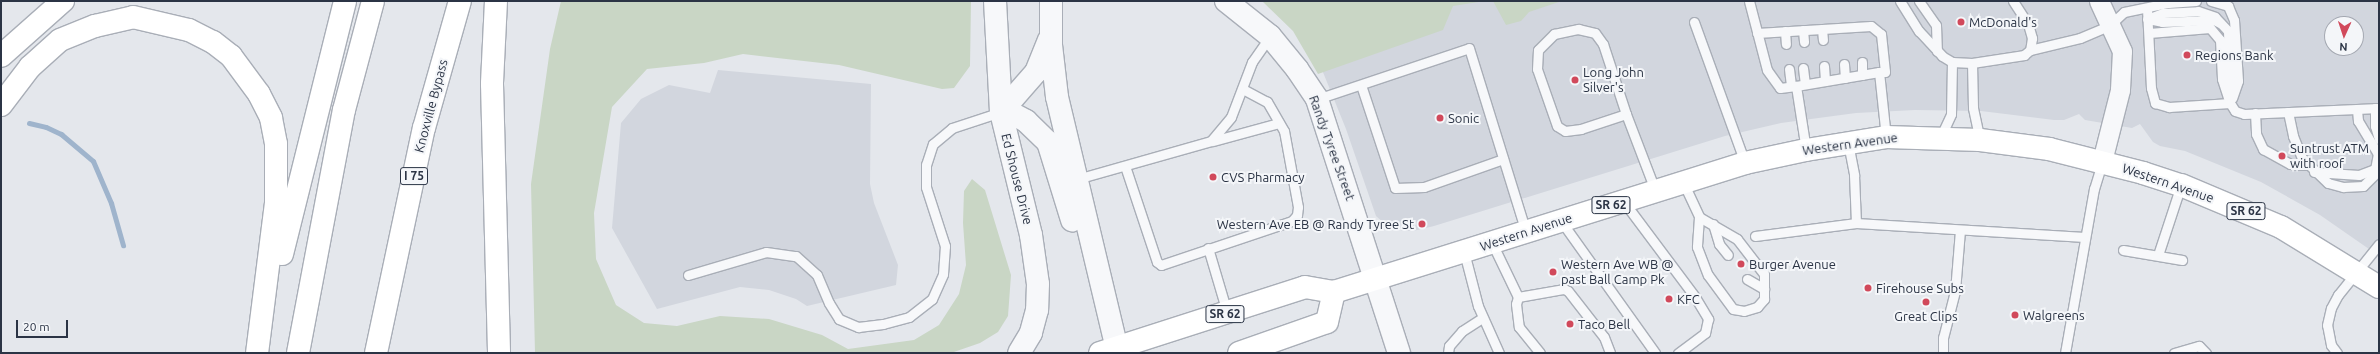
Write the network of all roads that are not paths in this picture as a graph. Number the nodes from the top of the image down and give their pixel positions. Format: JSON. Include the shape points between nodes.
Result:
{"nodes":[{"id":1,"x":63,"y":1,"type":"edge"},
{"id":2,"x":345,"y":1,"type":"edge"},
{"id":3,"x":373,"y":1,"type":"edge"},
{"id":4,"x":460,"y":1,"type":"edge"},
{"id":5,"x":496,"y":1,"type":"edge"},
{"id":6,"x":995,"y":1,"type":"edge"},
{"id":7,"x":1051,"y":1,"type":"edge"},
{"id":8,"x":1226,"y":1,"type":"edge"},
{"id":9,"x":1749,"y":1,"type":"edge"},
{"id":10,"x":1900,"y":1,"type":"edge"},
{"id":11,"x":1919,"y":1,"type":"edge"},
{"id":12,"x":2013,"y":1,"type":"edge"},
{"id":13,"x":2099,"y":1,"type":"edge"},
{"id":14,"x":2196,"y":1,"type":"edge"},
{"id":15,"x":2211,"y":1,"type":"edge"},
{"id":16,"x":2147,"y":9,"type":"junction"},
{"id":17,"x":2147,"y":19,"type":"junction"},
{"id":18,"x":1694,"y":22,"type":"dead end"},
{"id":19,"x":2110,"y":25,"type":"junction"},
{"id":20,"x":1842,"y":28,"type":"junction"},
{"id":21,"x":1822,"y":29,"type":"junction"},
{"id":22,"x":1804,"y":30,"type":"junction"},
{"id":23,"x":1785,"y":31,"type":"junction"},
{"id":24,"x":2148,"y":32,"type":"junction"},
{"id":25,"x":1757,"y":33,"type":"junction"},
{"id":26,"x":1052,"y":34,"type":"junction"},
{"id":27,"x":1270,"y":36,"type":"junction"},
{"id":28,"x":1842,"y":38,"type":"dead end"},
{"id":29,"x":1823,"y":40,"type":"dead end"},
{"id":30,"x":1804,"y":42,"type":"dead end"},
{"id":31,"x":1786,"y":44,"type":"dead end"},
{"id":32,"x":2030,"y":50,"type":"junction"},
{"id":33,"x":1938,"y":51,"type":"junction"},
{"id":34,"x":1,"y":56,"type":"edge"},
{"id":35,"x":1862,"y":62,"type":"dead end"},
{"id":36,"x":1952,"y":62,"type":"junction"},
{"id":37,"x":1972,"y":63,"type":"junction"},
{"id":38,"x":1844,"y":64,"type":"dead end"},
{"id":39,"x":1824,"y":66,"type":"dead end"},
{"id":40,"x":1803,"y":68,"type":"dead end"},
{"id":41,"x":1789,"y":69,"type":"dead end"},
{"id":42,"x":1879,"y":72,"type":"junction"},
{"id":43,"x":1862,"y":75,"type":"junction"},
{"id":44,"x":1845,"y":78,"type":"junction"},
{"id":45,"x":1825,"y":81,"type":"junction"},
{"id":46,"x":1361,"y":85,"type":"junction"},
{"id":47,"x":1798,"y":85,"type":"junction"},
{"id":48,"x":1243,"y":89,"type":"junction"},
{"id":49,"x":1317,"y":99,"type":"junction"},
{"id":50,"x":2230,"y":103,"type":"junction"},
{"id":51,"x":1,"y":105,"type":"edge"},
{"id":52,"x":2377,"y":108,"type":"edge"},
{"id":53,"x":2357,"y":109,"type":"junction"},
{"id":54,"x":1001,"y":112,"type":"junction"},
{"id":55,"x":2288,"y":112,"type":"junction"},
{"id":56,"x":2255,"y":113,"type":"junction"},
{"id":57,"x":1626,"y":114,"type":"junction"},
{"id":58,"x":1279,"y":122,"type":"junction"},
{"id":59,"x":1886,"y":137,"type":"junction"},
{"id":60,"x":1940,"y":138,"type":"junction"},
{"id":61,"x":2379,"y":139,"type":"edge"},
{"id":62,"x":1980,"y":140,"type":"junction"},
{"id":63,"x":1211,"y":142,"type":"junction"},
{"id":64,"x":1848,"y":143,"type":"junction"},
{"id":65,"x":1806,"y":150,"type":"junction"},
{"id":66,"x":1503,"y":159,"type":"junction"},
{"id":67,"x":2102,"y":161,"type":"junction"},
{"id":68,"x":1745,"y":163,"type":"junction"},
{"id":69,"x":2308,"y":165,"type":"junction"},
{"id":70,"x":1125,"y":166,"type":"junction"},
{"id":71,"x":2379,"y":170,"type":"edge"},
{"id":72,"x":2314,"y":172,"type":"junction"},
{"id":73,"x":1077,"y":179,"type":"junction"},
{"id":74,"x":1683,"y":182,"type":"junction"},
{"id":75,"x":2181,"y":185,"type":"junction"},
{"id":76,"x":1655,"y":190,"type":"junction"},
{"id":77,"x":1623,"y":201,"type":"junction"},
{"id":78,"x":1699,"y":217,"type":"junction"},
{"id":79,"x":1561,"y":221,"type":"junction"},
{"id":80,"x":1856,"y":223,"type":"junction"},
{"id":81,"x":1713,"y":224,"type":"junction"},
{"id":82,"x":1960,"y":230,"type":"junction"},
{"id":83,"x":1526,"y":232,"type":"junction"},
{"id":84,"x":1755,"y":236,"type":"dead end"},
{"id":85,"x":2085,"y":238,"type":"junction"},
{"id":86,"x":1492,"y":243,"type":"junction"},
{"id":87,"x":2379,"y":244,"type":"edge"},
{"id":88,"x":1208,"y":248,"type":"junction"},
{"id":89,"x":2123,"y":250,"type":"dead end"},
{"id":90,"x":1464,"y":252,"type":"junction"},
{"id":91,"x":1728,"y":255,"type":"dead end"},
{"id":92,"x":2158,"y":255,"type":"junction"},
{"id":93,"x":2182,"y":260,"type":"dead end"},
{"id":94,"x":2357,"y":272,"type":"junction"},
{"id":95,"x":688,"y":275,"type":"dead end"},
{"id":96,"x":1100,"y":277,"type":"junction"},
{"id":97,"x":1376,"y":278,"type":"junction"},
{"id":98,"x":1747,"y":279,"type":"dead end"},
{"id":99,"x":2379,"y":287,"type":"edge"},
{"id":100,"x":1764,"y":289,"type":"junction"},
{"id":101,"x":1334,"y":292,"type":"junction"},
{"id":102,"x":1518,"y":298,"type":"junction"},
{"id":103,"x":1228,"y":313,"type":"junction"},
{"id":104,"x":1482,"y":318,"type":"junction"},
{"id":105,"x":1112,"y":352,"type":"edge"},
{"id":106,"x":1497,"y":352,"type":"edge"},
{"id":107,"x":258,"y":353,"type":"edge"},
{"id":108,"x":298,"y":353,"type":"edge"},
{"id":109,"x":376,"y":353,"type":"edge"},
{"id":110,"x":499,"y":353,"type":"edge"},
{"id":111,"x":1020,"y":353,"type":"edge"},
{"id":112,"x":1239,"y":353,"type":"edge"},
{"id":113,"x":1399,"y":353,"type":"edge"},
{"id":114,"x":1448,"y":353,"type":"edge"},
{"id":115,"x":1540,"y":353,"type":"edge"},
{"id":116,"x":1610,"y":353,"type":"edge"},
{"id":117,"x":1655,"y":353,"type":"edge"},
{"id":118,"x":1678,"y":353,"type":"edge"},
{"id":119,"x":1943,"y":353,"type":"edge"},
{"id":120,"x":2065,"y":353,"type":"edge"},
{"id":121,"x":2174,"y":353,"type":"edge"},
{"id":122,"x":2206,"y":353,"type":"edge"},
{"id":123,"x":2337,"y":353,"type":"edge"}],
"edges":[{"from":1,"to":34,"type":"main road"},
{"from":2,"to":107,"type":"main road"},
{"from":3,"to":108,"type":"main road","via":[[344,110]]},
{"from":4,"to":109,"type":"main road","name":"Knoxville Bypass","number":"I 75","via":[[424,128]]},
{"from":5,"to":110,"type":"main road","via":[[492,84]]},
{"from":6,"to":54,"type":"street","name":"Ed Shouse Drive"},
{"from":7,"to":26,"type":"street"},
{"from":8,"to":27,"type":"street","name":"Randy Tyree Street"},
{"from":9,"to":25,"type":"lane"},
{"from":10,"to":33,"type":"lane","via":[[1919,32]]},
{"from":11,"to":33,"type":"lane","via":[[1936,25]]},
{"from":12,"to":32,"type":"lane","via":[[2028,24],[2032,38]]},
{"from":13,"to":19,"type":"street"},
{"from":14,"to":16,"type":"lane","via":[[2168,3]]},
{"from":15,"to":50,"type":"lane","via":[[2228,6],[2234,20],[2238,81]]},
{"from":16,"to":17,"type":"lane"},
{"from":16,"to":19,"type":"lane","via":[[2124,12]]},
{"from":17,"to":24,"type":"lane"},
{"from":17,"to":50,"type":"lane","via":[[2162,22],[2214,20],[2222,23],[2228,31]]},
{"from":18,"to":68,"type":"lane"},
{"from":19,"to":32,"type":"lane","via":[[2080,38]]},
{"from":19,"to":67,"type":"street","via":[[2122,51],[2120,90]]},
{"from":20,"to":21,"type":"lane"},
{"from":20,"to":28,"type":"lane"},
{"from":20,"to":42,"type":"lane","via":[[1859,32],[1871,26],[1881,34],[1885,72]]},
{"from":21,"to":22,"type":"lane"},
{"from":21,"to":29,"type":"lane"},
{"from":22,"to":23,"type":"lane"},
{"from":22,"to":30,"type":"lane"},
{"from":23,"to":25,"type":"lane"},
{"from":23,"to":31,"type":"lane"},
{"from":24,"to":50,"type":"lane","via":[[2162,36],[2216,33],[2220,40],[2222,79]]},
{"from":24,"to":50,"type":"lane","via":[[2151,88],[2155,103],[2169,107]]},
{"from":25,"to":47,"type":"lane","via":[[1767,70],[1780,88]]},
{"from":26,"to":54,"type":"street","via":[[1036,72]]},
{"from":26,"to":73,"type":"street","via":[[1057,97]]},
{"from":27,"to":48,"type":"lane","via":[[1252,62]]},
{"from":27,"to":49,"type":"street","name":"Randy Tyree Street"},
{"from":32,"to":37,"type":"lane","via":[[2024,55]]},
{"from":33,"to":36,"type":"lane"},
{"from":35,"to":43,"type":"lane"},
{"from":36,"to":37,"type":"lane"},
{"from":36,"to":60,"type":"lane","via":[[1952,107]]},
{"from":37,"to":62,"type":"lane","via":[[1973,108]]},
{"from":38,"to":44,"type":"lane"},
{"from":39,"to":45,"type":"lane"},
{"from":40,"to":47,"type":"lane"},
{"from":41,"to":47,"type":"lane"},
{"from":42,"to":43,"type":"lane"},
{"from":42,"to":59,"type":"lane"},
{"from":43,"to":44,"type":"lane"},
{"from":44,"to":45,"type":"lane"},
{"from":45,"to":47,"type":"lane"},
{"from":46,"to":49,"type":"lane"},
{"from":46,"to":66,"type":"lane","via":[[1395,188],[1424,187]]},
{"from":46,"to":66,"type":"lane","via":[[1469,48]]},
{"from":47,"to":65,"type":"lane"},
{"from":48,"to":58,"type":"lane","via":[[1267,102]]},
{"from":48,"to":63,"type":"lane","via":[[1231,117]]},
{"from":49,"to":97,"type":"street","name":"Randy Tyree Street"},
{"from":50,"to":56,"type":"lane","via":[[2235,111],[2244,114]]},
{"from":51,"to":107,"type":"main road","via":[[30,67],[60,40],[95,26],[133,17],[189,30],[213,42],[231,56],[248,77],[268,112],[276,144],[276,203]]},
{"from":52,"to":53,"type":"lane"},
{"from":52,"to":61,"type":"lane","via":[[2375,126]]},
{"from":53,"to":55,"type":"lane"},
{"from":53,"to":72,"type":"lane","via":[[2358,121],[2378,154],[2375,169],[2359,174]]},
{"from":54,"to":95,"type":"lane","via":[[952,128],[933,144],[926,165],[926,187],[945,246],[943,274],[932,299],[909,318],[858,327],[839,319],[817,275],[796,256],[766,252]]},
{"from":54,"to":96,"type":"street","via":[[1013,114],[1026,121],[1048,142],[1079,239]]},
{"from":54,"to":111,"type":"street","name":"Ed Shouse Drive","via":[[1031,235],[1038,284],[1037,310],[1031,333]]},
{"from":55,"to":56,"type":"lane"},
{"from":55,"to":69,"type":"lane","via":[[2293,136],[2302,158]]},
{"from":56,"to":69,"type":"lane","via":[[2256,134],[2262,149],[2290,164]]},
{"from":57,"to":57,"type":"lane","via":[[1604,44],[1595,33],[1578,29],[1554,34],[1538,50],[1537,69],[1557,126],[1565,131],[1581,129]]},
{"from":57,"to":76,"type":"lane"},
{"from":58,"to":63,"type":"lane"},
{"from":58,"to":88,"type":"lane","via":[[1284,131],[1298,207],[1297,215],[1292,221]]},
{"from":59,"to":60,"type":"main road","name":"Western Avenue","number":"SR 62"},
{"from":59,"to":64,"type":"main road","name":"Western Avenue","number":"SR 62"},
{"from":60,"to":62,"type":"main road","name":"Western Avenue","number":"SR 62"},
{"from":62,"to":67,"type":"main road","name":"Western Avenue","number":"SR 62","via":[[2049,149]]},
{"from":63,"to":70,"type":"lane"},
{"from":64,"to":65,"type":"main road","name":"Western Avenue","number":"SR 62"},
{"from":64,"to":80,"type":"lane","via":[[1854,175]]},
{"from":65,"to":68,"type":"main road","name":"Western Avenue","number":"SR 62"},
{"from":66,"to":83,"type":"lane"},
{"from":67,"to":75,"type":"main road","name":"Western Avenue","number":"SR 62"},
{"from":67,"to":85,"type":"lane"},
{"from":68,"to":74,"type":"main road","name":"Western Avenue","number":"SR 62"},
{"from":69,"to":72,"type":"lane"},
{"from":70,"to":73,"type":"lane"},
{"from":70,"to":88,"type":"lane","via":[[1157,262],[1161,265]]},
{"from":71,"to":72,"type":"lane","via":[[2363,186],[2343,187],[2328,183]]},
{"from":73,"to":96,"type":"street"},
{"from":74,"to":76,"type":"main road","name":"Western Avenue","number":"SR 62"},
{"from":74,"to":78,"type":"lane"},
{"from":75,"to":92,"type":"lane"},
{"from":75,"to":94,"type":"main road","name":"Western Avenue","number":"SR 62","via":[[2281,227]]},
{"from":76,"to":77,"type":"main road","name":"Western Avenue","number":"SR 62"},
{"from":77,"to":79,"type":"main road","name":"Western Avenue","number":"SR 62"},
{"from":77,"to":118,"type":"lane","via":[[1695,297],[1708,319],[1705,333]]},
{"from":78,"to":81,"type":"lane"},
{"from":78,"to":100,"type":"lane","via":[[1697,247],[1708,275],[1733,309],[1744,311],[1757,307],[1764,299]]},
{"from":79,"to":83,"type":"main road","name":"Western Avenue","number":"SR 62"},
{"from":79,"to":117,"type":"lane"},
{"from":80,"to":82,"type":"lane"},
{"from":80,"to":84,"type":"lane"},
{"from":81,"to":91,"type":"lane","via":[[1719,244]]},
{"from":81,"to":100,"type":"lane","via":[[1742,245],[1764,274]]},
{"from":82,"to":85,"type":"lane"},
{"from":82,"to":119,"type":"lane","via":[[1955,291],[1943,338]]},
{"from":83,"to":86,"type":"main road","name":"Western Avenue","number":"SR 62"},
{"from":85,"to":120,"type":"lane"},
{"from":86,"to":90,"type":"main road","name":"Western Avenue","number":"SR 62"},
{"from":86,"to":102,"type":"lane"},
{"from":87,"to":94,"type":"lane"},
{"from":88,"to":103,"type":"lane"},
{"from":89,"to":92,"type":"lane"},
{"from":90,"to":97,"type":"main road","name":"Western Avenue","number":"SR 62"},
{"from":90,"to":104,"type":"lane"},
{"from":92,"to":93,"type":"lane"},
{"from":94,"to":99,"type":"main road","name":"Western Avenue","number":"SR 62"},
{"from":94,"to":123,"type":"lane","via":[[2331,308],[2327,325],[2330,345]]},
{"from":96,"to":105,"type":"street"},
{"from":97,"to":101,"type":"main road","name":"Western Avenue","number":"SR 62"},
{"from":97,"to":113,"type":"street","name":"Randy Tyree Street"},
{"from":98,"to":100,"type":"lane"},
{"from":101,"to":103,"type":"main road","name":"Western Avenue","number":"SR 62","via":[[1305,287]]},
{"from":101,"to":112,"type":"main road","via":[[1327,322]]},
{"from":102,"to":115,"type":"lane","via":[[1516,304],[1519,327]]},
{"from":102,"to":116,"type":"lane","via":[[1564,289],[1604,337]]},
{"from":103,"to":105,"type":"main road","name":"Western Avenue","number":"SR 62"},
{"from":104,"to":106,"type":"lane"},
{"from":104,"to":114,"type":"lane","via":[[1462,331],[1449,346]]},
{"from":121,"to":122,"type":"lane","via":[[2199,346]]}]}
